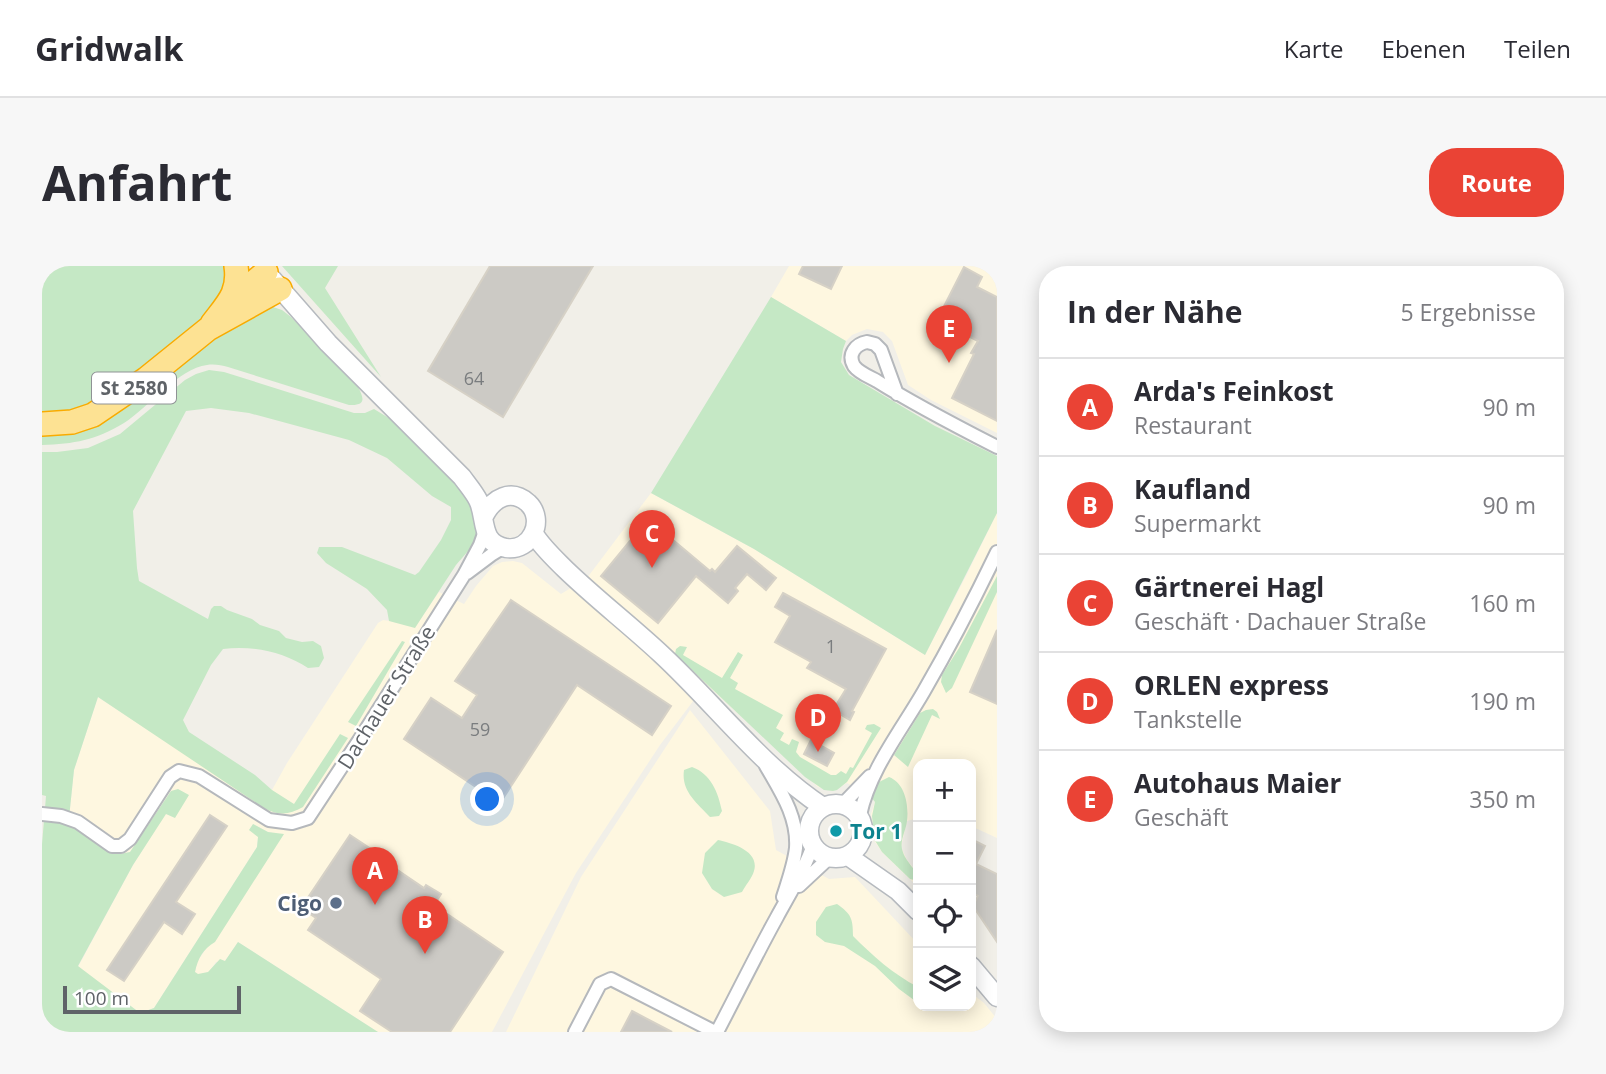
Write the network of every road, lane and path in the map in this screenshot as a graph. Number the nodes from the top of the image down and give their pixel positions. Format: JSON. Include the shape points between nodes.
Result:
{"nodes":[{"id":1,"x":236,"y":266,"type":"edge"},
{"id":2,"x":269,"y":276,"type":"edge"},
{"id":3,"x":226,"y":306,"type":"junction"},
{"id":4,"x":208,"y":329,"type":"junction"},
{"id":5,"x":897,"y":394,"type":"dead end"},
{"id":6,"x":45,"y":423,"type":"edge"},
{"id":7,"x":997,"y":447,"type":"edge"},
{"id":8,"x":462,"y":477,"type":"junction"},
{"id":9,"x":502,"y":497,"type":"junction"},
{"id":10,"x":485,"y":524,"type":"junction"},
{"id":11,"x":534,"y":534,"type":"junction"},
{"id":12,"x":512,"y":547,"type":"junction"},
{"id":13,"x":997,"y":552,"type":"edge"},
{"id":14,"x":464,"y":575,"type":"junction"},
{"id":15,"x":735,"y":729,"type":"junction"},
{"id":16,"x":757,"y":751,"type":"junction"},
{"id":17,"x":877,"y":768,"type":"junction"},
{"id":18,"x":843,"y":804,"type":"junction"},
{"id":19,"x":817,"y":813,"type":"junction"},
{"id":20,"x":42,"y":814,"type":"edge"},
{"id":21,"x":860,"y":815,"type":"junction"},
{"id":22,"x":862,"y":841,"type":"junction"},
{"id":23,"x":813,"y":845,"type":"junction"},
{"id":24,"x":848,"y":856,"type":"junction"},
{"id":25,"x":829,"y":858,"type":"junction"},
{"id":26,"x":898,"y":891,"type":"junction"},
{"id":27,"x":791,"y":893,"type":"junction"},
{"id":28,"x":913,"y":906,"type":"edge"},
{"id":29,"x":778,"y":915,"type":"junction"},
{"id":30,"x":976,"y":972,"type":"edge"},
{"id":31,"x":997,"y":997,"type":"edge"},
{"id":32,"x":575,"y":1032,"type":"edge"},
{"id":33,"x":716,"y":1032,"type":"edge"}],
"edges":[{"from":1,"to":3,"type":"highway","number":"St 2580","via":[[235,290]]},
{"from":2,"to":3,"type":"highway","number":"St 2580"},
{"from":2,"to":4,"type":"highway","number":"St 2580"},
{"from":2,"to":8,"type":"street","via":[[328,343]]},
{"from":3,"to":4,"type":"highway","number":"St 2580"},
{"from":4,"to":6,"type":"highway","number":"St 2580","via":[[105,408],[83,419]]},
{"from":5,"to":7,"type":"street"},
{"from":8,"to":9,"type":"street"},
{"from":8,"to":10,"type":"street","via":[[478,500]]},
{"from":9,"to":10,"type":"street","name":"Dachauer Straße","via":[[488,508]]},
{"from":9,"to":11,"type":"street","via":[[517,497],[529,504],[536,516]]},
{"from":10,"to":12,"type":"street","via":[[493,542]]},
{"from":10,"to":14,"type":"street","name":"Dachauer Straße"},
{"from":11,"to":12,"type":"street","name":"Dachauer Straße","via":[[526,543]]},
{"from":11,"to":15,"type":"street","via":[[589,593],[659,652]]},
{"from":12,"to":14,"type":"street","name":"Dachauer Straße","via":[[491,555]]},
{"from":12,"to":15,"type":"street","via":[[536,556],[700,704]]},
{"from":13,"to":17,"type":"street","via":[[965,618]]},
{"from":14,"to":20,"type":"street","name":"Dachauer Straße","via":[[308,818],[292,823],[269,820],[199,776],[179,771],[121,846],[111,846],[78,822]]},
{"from":15,"to":16,"type":"street"},
{"from":16,"to":19,"type":"street"},
{"from":16,"to":29,"type":"street","via":[[791,813],[796,835]]},
{"from":17,"to":18,"type":"street"},
{"from":17,"to":21,"type":"street"},
{"from":18,"to":19,"type":"street","via":[[832,804]]},
{"from":18,"to":21,"type":"street"},
{"from":19,"to":23,"type":"street","via":[[809,832]]},
{"from":21,"to":22,"type":"street"},
{"from":22,"to":24,"type":"street"},
{"from":22,"to":26,"type":"street"},
{"from":23,"to":25,"type":"street"},
{"from":23,"to":27,"type":"street"},
{"from":24,"to":25,"type":"street"},
{"from":24,"to":26,"type":"street"},
{"from":25,"to":27,"type":"street"},
{"from":26,"to":28,"type":"street"},
{"from":27,"to":29,"type":"street"},
{"from":29,"to":33,"type":"street"},
{"from":30,"to":31,"type":"street"},
{"from":32,"to":33,"type":"street","via":[[600,984],[611,979]]}]}
